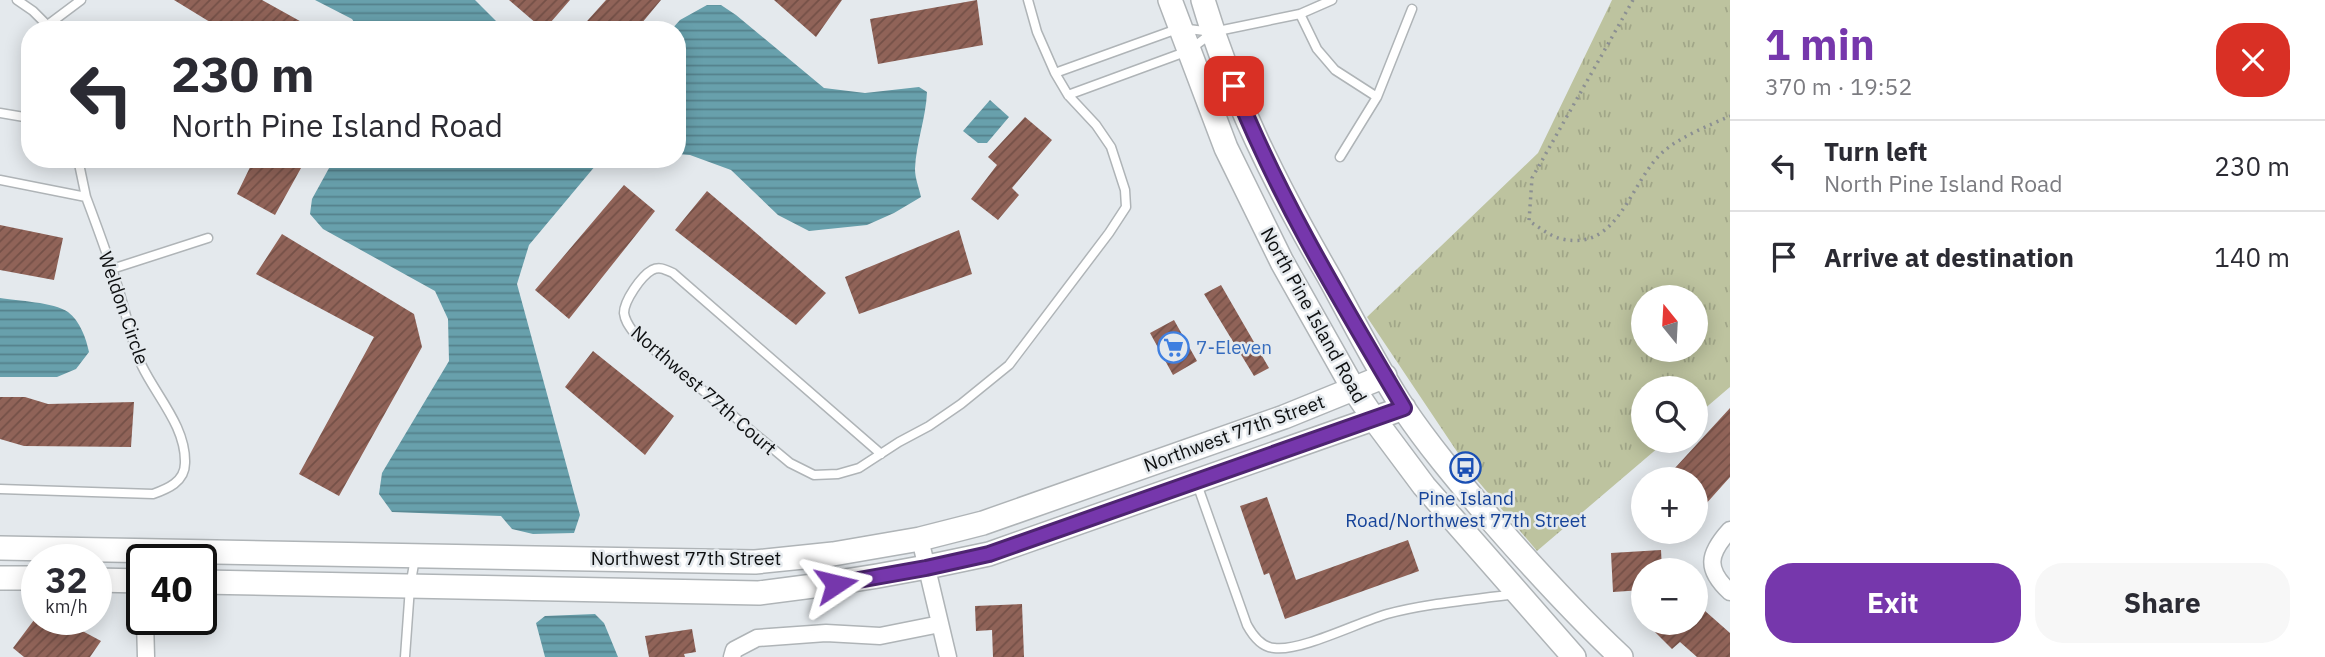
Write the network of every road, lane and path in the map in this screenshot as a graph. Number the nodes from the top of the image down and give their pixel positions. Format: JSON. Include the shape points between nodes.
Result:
{"nodes":[{"id":1,"x":17,"y":0,"type":"edge"},
{"id":2,"x":81,"y":0,"type":"edge"},
{"id":3,"x":1028,"y":0,"type":"edge"},
{"id":4,"x":1170,"y":0,"type":"edge"},
{"id":5,"x":1203,"y":0,"type":"edge"},
{"id":6,"x":1332,"y":0,"type":"edge"},
{"id":7,"x":1633,"y":0,"type":"edge"},
{"id":8,"x":1412,"y":9,"type":"dead end"},
{"id":9,"x":1300,"y":14,"type":"junction"},
{"id":10,"x":43,"y":21,"type":"edge"},
{"id":11,"x":58,"y":21,"type":"edge"},
{"id":12,"x":1180,"y":28,"type":"junction"},
{"id":13,"x":1213,"y":32,"type":"junction"},
{"id":14,"x":1188,"y":51,"type":"junction"},
{"id":15,"x":1055,"y":73,"type":"junction"},
{"id":16,"x":1068,"y":95,"type":"junction"},
{"id":17,"x":1377,"y":97,"type":"junction"},
{"id":18,"x":0,"y":113,"type":"edge"},
{"id":19,"x":21,"y":116,"type":"edge"},
{"id":20,"x":1730,"y":116,"type":"edge"},
{"id":21,"x":1340,"y":157,"type":"dead end"},
{"id":22,"x":80,"y":168,"type":"edge"},
{"id":23,"x":0,"y":180,"type":"edge"},
{"id":24,"x":86,"y":197,"type":"junction"},
{"id":25,"x":208,"y":238,"type":"dead end"},
{"id":26,"x":112,"y":269,"type":"junction"},
{"id":27,"x":1385,"y":376,"type":"junction"},
{"id":28,"x":1353,"y":388,"type":"junction"},
{"id":29,"x":1404,"y":408,"type":"junction"},
{"id":30,"x":1374,"y":419,"type":"junction"},
{"id":31,"x":1181,"y":453,"type":"junction"},
{"id":32,"x":881,"y":454,"type":"junction"},
{"id":33,"x":1196,"y":481,"type":"junction"},
{"id":34,"x":0,"y":489,"type":"edge"},
{"id":35,"x":1730,"y":530,"type":"edge"},
{"id":36,"x":920,"y":539,"type":"junction"},
{"id":37,"x":0,"y":548,"type":"edge"},
{"id":38,"x":126,"y":554,"type":"edge"},
{"id":39,"x":217,"y":555,"type":"edge"},
{"id":40,"x":415,"y":555,"type":"junction"},
{"id":41,"x":926,"y":568,"type":"junction"},
{"id":42,"x":0,"y":578,"type":"edge"},
{"id":43,"x":21,"y":578,"type":"edge"},
{"id":44,"x":217,"y":582,"type":"edge"},
{"id":45,"x":410,"y":587,"type":"junction"},
{"id":46,"x":1730,"y":592,"type":"edge"},
{"id":47,"x":1518,"y":594,"type":"junction"},
{"id":48,"x":940,"y":624,"type":"junction"},
{"id":49,"x":145,"y":635,"type":"edge"},
{"id":50,"x":733,"y":653,"type":"edge"},
{"id":51,"x":146,"y":657,"type":"edge"},
{"id":52,"x":405,"y":657,"type":"edge"},
{"id":53,"x":948,"y":657,"type":"edge"},
{"id":54,"x":1574,"y":657,"type":"edge"},
{"id":55,"x":1621,"y":657,"type":"edge"}],
"edges":[{"from":1,"to":10,"type":"lane"},
{"from":2,"to":11,"type":"lane"},
{"from":3,"to":15,"type":"lane"},
{"from":4,"to":12,"type":"street","name":"North Pine Island Road"},
{"from":5,"to":13,"type":"street","name":"North Pine Island Road"},
{"from":6,"to":9,"type":"lane"},
{"from":7,"to":20,"type":"path","via":[[1532,178],[1529,221],[1561,239],[1591,239],[1621,216],[1640,180],[1664,150]]},
{"from":8,"to":17,"type":"lane"},
{"from":9,"to":13,"type":"lane"},
{"from":9,"to":17,"type":"lane","via":[[1317,49],[1335,70]]},
{"from":12,"to":13,"type":"lane"},
{"from":12,"to":14,"type":"street","name":"North Pine Island Road"},
{"from":12,"to":15,"type":"lane"},
{"from":13,"to":14,"type":"lane"},
{"from":13,"to":27,"type":"street","name":"North Pine Island Road","via":[[1283,196]]},
{"from":14,"to":16,"type":"lane"},
{"from":14,"to":28,"type":"street","name":"North Pine Island Road","via":[[1226,148],[1282,262]]},
{"from":15,"to":16,"type":"lane"},
{"from":16,"to":32,"type":"lane","name":"Northwest 77th Court","via":[[1111,147],[1126,207],[1009,365],[929,426]]},
{"from":17,"to":21,"type":"lane"},
{"from":18,"to":19,"type":"lane"},
{"from":22,"to":24,"type":"lane","name":"Weldon Circle"},
{"from":23,"to":24,"type":"lane"},
{"from":24,"to":26,"type":"lane","name":"Weldon Circle"},
{"from":25,"to":26,"type":"lane"},
{"from":26,"to":34,"type":"lane","name":"Weldon Circle","via":[[141,364],[173,418],[184,450],[185,467],[178,481],[153,494]]},
{"from":27,"to":28,"type":"street","name":"Northwest 77th Street"},
{"from":27,"to":29,"type":"street","name":"North Pine Island Road"},
{"from":28,"to":30,"type":"street","name":"North Pine Island Road"},
{"from":28,"to":31,"type":"street","name":"Northwest 77th Street"},
{"from":29,"to":30,"type":"street","name":"Northwest 77th Street"},
{"from":29,"to":55,"type":"street","name":"North Pine Island Road","via":[[1445,466]]},
{"from":30,"to":33,"type":"street","name":"Northwest 77th Street"},
{"from":30,"to":47,"type":"street","name":"North Pine Island Road","via":[[1424,486]]},
{"from":31,"to":33,"type":"street"},
{"from":31,"to":36,"type":"street","name":"Northwest 77th Street","via":[[983,523]]},
{"from":32,"to":32,"type":"lane","name":"Northwest 77th Court","via":[[838,474],[814,475],[790,463],[634,333],[626,322],[627,298],[651,270],[673,273]]},
{"from":33,"to":41,"type":"street","name":"Northwest 77th Street","via":[[989,554]]},
{"from":33,"to":47,"type":"lane","via":[[1247,625],[1267,647],[1297,646],[1385,614]]},
{"from":35,"to":46,"type":"street","via":[[1718,543],[1712,562],[1716,579]]},
{"from":36,"to":40,"type":"street","name":"Northwest 77th Street","via":[[755,562]]},
{"from":36,"to":41,"type":"street"},
{"from":37,"to":38,"type":"street","name":"Northwest 77th Street"},
{"from":39,"to":40,"type":"street","name":"Northwest 77th Street"},
{"from":40,"to":45,"type":"lane"},
{"from":41,"to":45,"type":"street","name":"Northwest 77th Street","via":[[759,593]]},
{"from":41,"to":48,"type":"street"},
{"from":42,"to":43,"type":"street"},
{"from":44,"to":45,"type":"street","name":"Northwest 77th Street"},
{"from":45,"to":52,"type":"lane"},
{"from":47,"to":54,"type":"street","name":"North Pine Island Road"},
{"from":48,"to":50,"type":"street","via":[[880,636],[826,633],[757,638]]},
{"from":48,"to":53,"type":"street"},
{"from":49,"to":51,"type":"street"}]}
